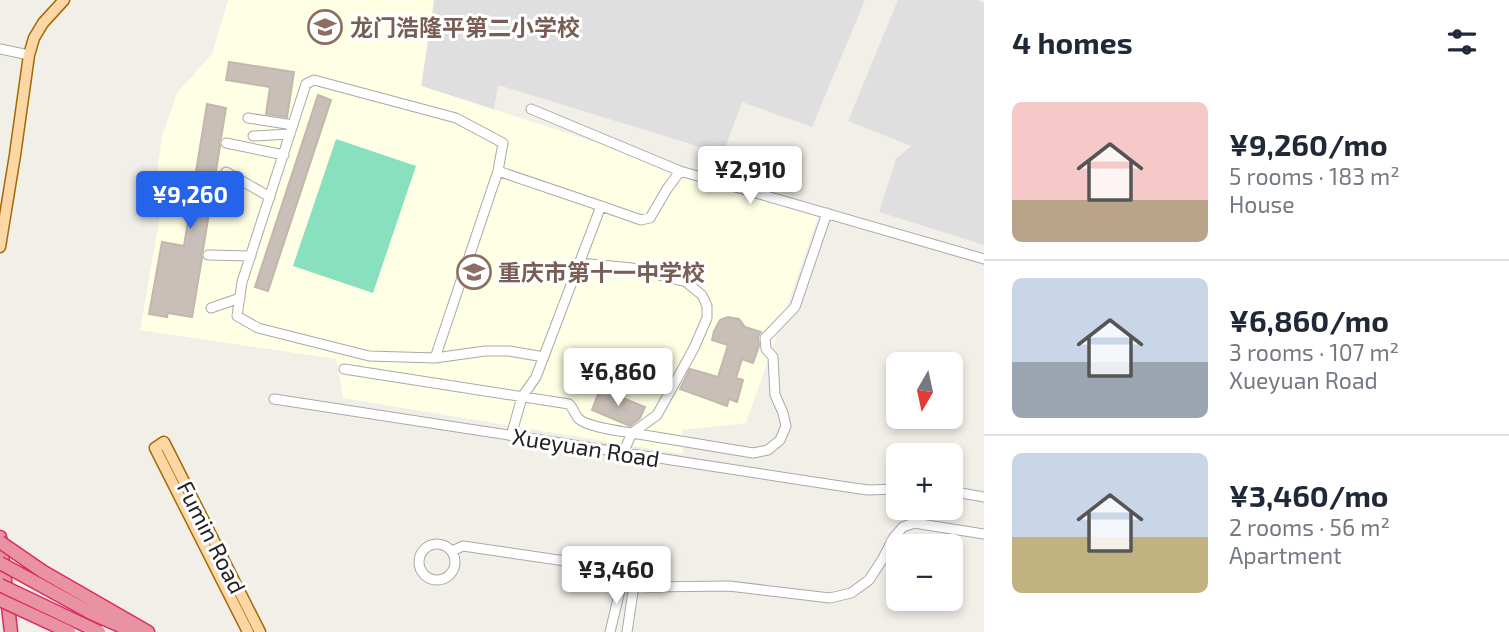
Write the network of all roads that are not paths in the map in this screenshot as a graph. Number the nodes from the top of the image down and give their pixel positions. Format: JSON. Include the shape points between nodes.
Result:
{"nodes":[{"id":1,"x":64,"y":0,"type":"edge"},
{"id":2,"x":0,"y":49,"type":"edge"},
{"id":3,"x":29,"y":55,"type":"junction"},
{"id":4,"x":531,"y":109,"type":"dead end"},
{"id":5,"x":248,"y":118,"type":"dead end"},
{"id":6,"x":292,"y":130,"type":"junction"},
{"id":7,"x":253,"y":136,"type":"dead end"},
{"id":8,"x":226,"y":144,"type":"dead end"},
{"id":9,"x":284,"y":155,"type":"junction"},
{"id":10,"x":498,"y":171,"type":"junction"},
{"id":11,"x":680,"y":171,"type":"junction"},
{"id":12,"x":226,"y":172,"type":"dead end"},
{"id":13,"x":270,"y":197,"type":"junction"},
{"id":14,"x":601,"y":206,"type":"junction"},
{"id":15,"x":827,"y":213,"type":"junction"},
{"id":16,"x":0,"y":247,"type":"edge"},
{"id":17,"x":208,"y":256,"type":"dead end"},
{"id":18,"x":251,"y":256,"type":"junction"},
{"id":19,"x":984,"y":259,"type":"edge"},
{"id":20,"x":580,"y":262,"type":"junction"},
{"id":21,"x":240,"y":298,"type":"junction"},
{"id":22,"x":211,"y":308,"type":"dead end"},
{"id":23,"x":544,"y":357,"type":"junction"},
{"id":24,"x":435,"y":358,"type":"junction"},
{"id":25,"x":344,"y":369,"type":"dead end"},
{"id":26,"x":522,"y":397,"type":"junction"},
{"id":27,"x":274,"y":399,"type":"dead end"},
{"id":28,"x":632,"y":433,"type":"junction"},
{"id":29,"x":511,"y":436,"type":"junction"},
{"id":30,"x":623,"y":453,"type":"junction"},
{"id":31,"x":886,"y":489,"type":"edge"},
{"id":32,"x":963,"y":493,"type":"edge"},
{"id":33,"x":984,"y":497,"type":"edge"},
{"id":34,"x":984,"y":534,"type":"edge"},
{"id":35,"x":0,"y":537,"type":"edge"},
{"id":36,"x":0,"y":542,"type":"edge"},
{"id":37,"x":452,"y":551,"type":"junction"},
{"id":38,"x":0,"y":563,"type":"edge"},
{"id":39,"x":38,"y":576,"type":"junction"},
{"id":40,"x":622,"y":582,"type":"junction"},
{"id":41,"x":0,"y":585,"type":"edge"},
{"id":42,"x":634,"y":585,"type":"junction"},
{"id":43,"x":0,"y":602,"type":"edge"},
{"id":44,"x":3,"y":632,"type":"edge"},
{"id":45,"x":11,"y":632,"type":"edge"},
{"id":46,"x":69,"y":632,"type":"edge"},
{"id":47,"x":99,"y":632,"type":"edge"},
{"id":48,"x":135,"y":632,"type":"edge"},
{"id":49,"x":148,"y":632,"type":"edge"},
{"id":50,"x":248,"y":632,"type":"edge"},
{"id":51,"x":260,"y":632,"type":"edge"},
{"id":52,"x":610,"y":632,"type":"edge"},
{"id":53,"x":627,"y":632,"type":"edge"}],
"edges":[{"from":1,"to":3,"type":"main road","via":[[43,23]]},
{"from":2,"to":3,"type":"street"},
{"from":3,"to":16,"type":"main road"},
{"from":4,"to":11,"type":"street"},
{"from":5,"to":6,"type":"street"},
{"from":6,"to":7,"type":"street"},
{"from":6,"to":9,"type":"street"},
{"from":6,"to":10,"type":"street","via":[[306,84],[314,80],[456,118],[503,144]]},
{"from":8,"to":9,"type":"street"},
{"from":9,"to":13,"type":"street"},
{"from":10,"to":14,"type":"street"},
{"from":10,"to":24,"type":"street"},
{"from":11,"to":14,"type":"street","via":[[650,218],[641,220]]},
{"from":11,"to":15,"type":"street"},
{"from":12,"to":13,"type":"street"},
{"from":13,"to":18,"type":"street"},
{"from":14,"to":20,"type":"street"},
{"from":15,"to":19,"type":"street"},
{"from":15,"to":28,"type":"street","via":[[795,307],[765,338],[773,357],[775,395],[786,426],[780,440],[768,450],[754,453]]},
{"from":17,"to":18,"type":"street"},
{"from":18,"to":21,"type":"street"},
{"from":20,"to":23,"type":"street"},
{"from":20,"to":28,"type":"street","via":[[632,268],[686,282],[707,306],[707,318],[694,348],[657,415]]},
{"from":21,"to":22,"type":"street"},
{"from":21,"to":24,"type":"street","via":[[237,316],[258,328],[369,356]]},
{"from":23,"to":24,"type":"street","via":[[485,351]]},
{"from":23,"to":26,"type":"street"},
{"from":25,"to":26,"type":"street"},
{"from":26,"to":28,"type":"street","via":[[569,404],[588,424]]},
{"from":26,"to":29,"type":"street"},
{"from":27,"to":29,"type":"street","name":"Xueyuan Road"},
{"from":28,"to":30,"type":"street"},
{"from":29,"to":30,"type":"street","name":"Xueyuan Road"},
{"from":30,"to":31,"type":"street","name":"Xueyuan Road"},
{"from":32,"to":33,"type":"street"},
{"from":34,"to":42,"type":"street","via":[[915,523],[903,527],[869,580],[851,593],[830,598],[729,586]]},
{"from":35,"to":45,"type":"highway"},
{"from":36,"to":39,"type":"highway","bridge":true},
{"from":37,"to":37,"type":"street","via":[[440,544],[427,547],[419,559],[422,573],[444,580],[456,565]]},
{"from":37,"to":40,"type":"street","via":[[463,546],[572,562]]},
{"from":38,"to":39,"type":"highway","bridge":true},
{"from":39,"to":48,"type":"highway","via":[[91,612]]},
{"from":39,"to":49,"type":"highway"},
{"from":40,"to":42,"type":"street"},
{"from":40,"to":52,"type":"street"},
{"from":41,"to":47,"type":"highway","bridge":true},
{"from":42,"to":53,"type":"street"},
{"from":43,"to":44,"type":"highway"},
{"from":43,"to":46,"type":"highway","bridge":true},
{"from":50,"to":51,"type":"main road","name":"Fumin Road","via":[[159,445]]}]}
